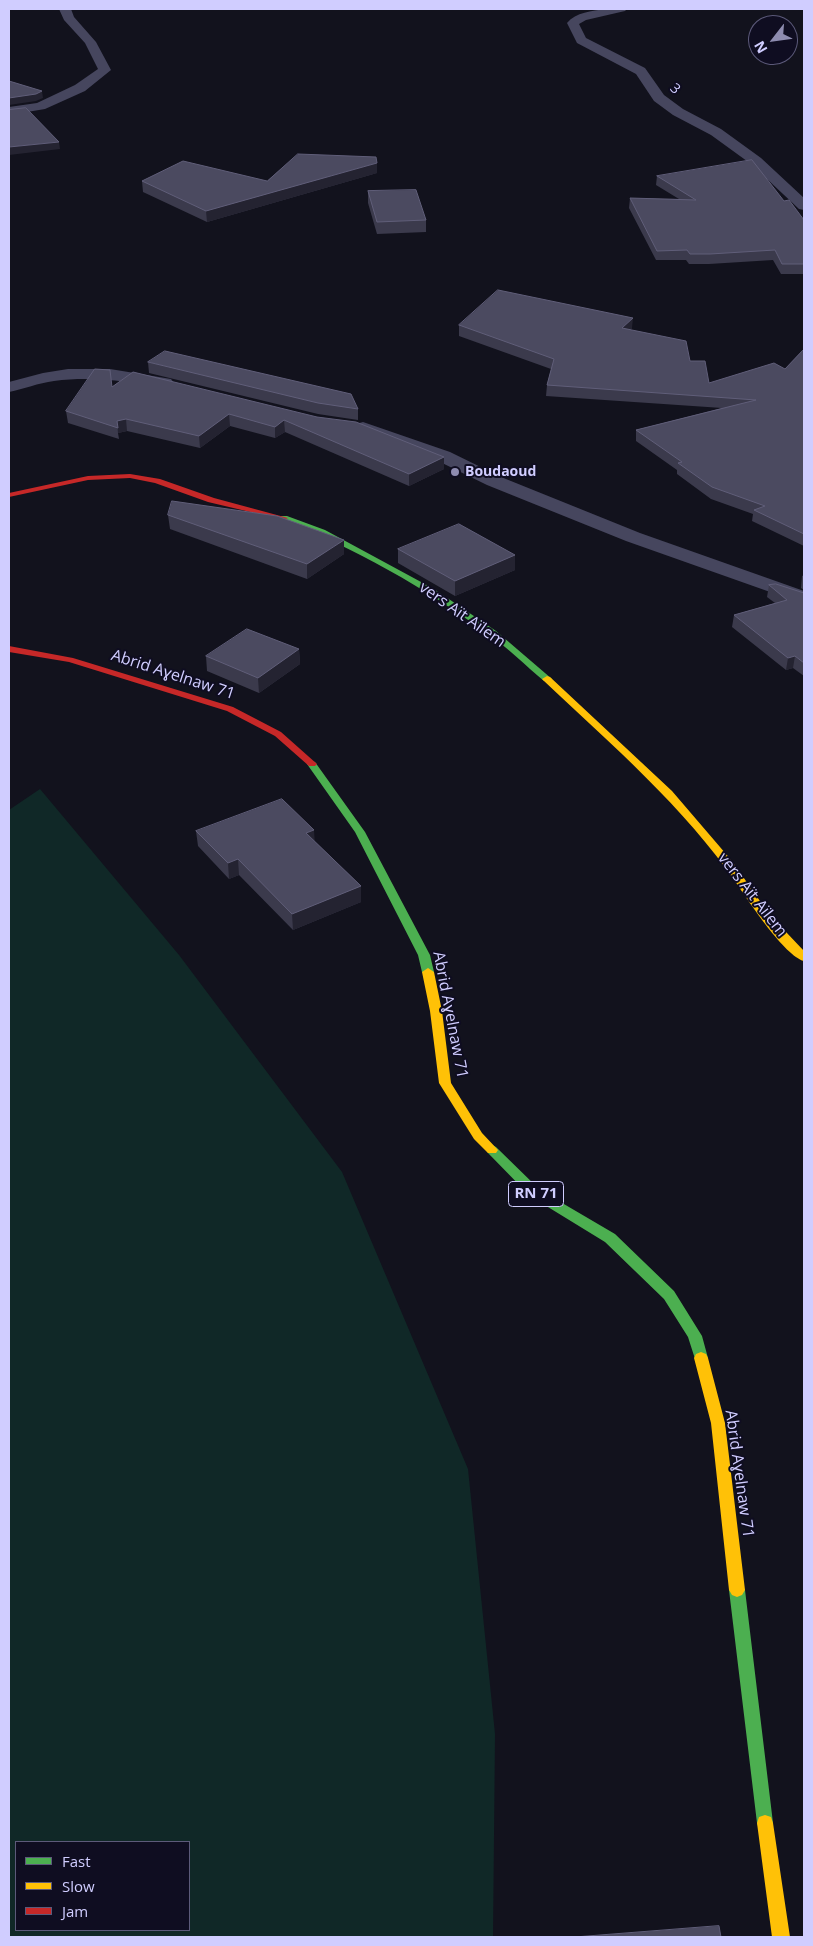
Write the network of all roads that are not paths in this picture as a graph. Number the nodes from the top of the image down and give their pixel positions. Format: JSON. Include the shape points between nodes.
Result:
{"nodes":[{"id":1,"x":65,"y":9,"type":"edge"},
{"id":2,"x":621,"y":9,"type":"edge"},
{"id":3,"x":9,"y":111,"type":"edge"},
{"id":4,"x":804,"y":206,"type":"edge"},
{"id":5,"x":9,"y":386,"type":"edge"},
{"id":6,"x":184,"y":388,"type":"edge"},
{"id":7,"x":343,"y":425,"type":"edge"},
{"id":8,"x":9,"y":495,"type":"edge"},
{"id":9,"x":804,"y":598,"type":"edge"},
{"id":10,"x":9,"y":648,"type":"edge"},
{"id":11,"x":804,"y":957,"type":"edge"},
{"id":12,"x":781,"y":1937,"type":"edge"}],
"edges":[{"from":1,"to":3,"type":"street","via":[[68,18],[90,42],[105,70],[80,88],[40,106]]},
{"from":2,"to":4,"type":"street","name":"3","via":[[573,22],[581,40],[641,71],[659,98],[756,160]]},
{"from":5,"to":6,"type":"street","via":[[52,376],[90,373],[128,375]]},
{"from":7,"to":9,"type":"street","via":[[411,443],[494,481],[633,537]]},
{"from":8,"to":11,"type":"main road","name":"vers Aït Aïlem","via":[[88,478],[130,476],[157,481],[314,529],[431,591],[493,633],[668,793],[728,862],[765,916]]},
{"from":10,"to":12,"type":"main road","name":"Abrid Aɣelnaw 71","number":"RN 71","via":[[70,660],[230,709],[278,734],[312,763],[360,832],[424,955],[436,1011],[445,1083],[478,1136],[535,1193],[610,1238],[669,1295],[695,1336],[718,1423],[768,1853]]}]}
